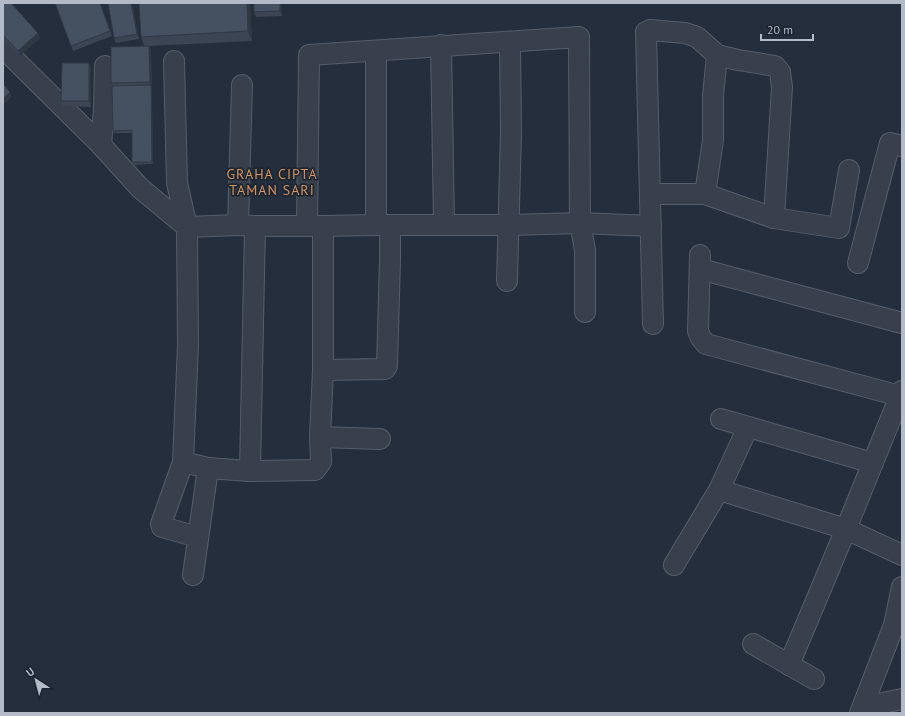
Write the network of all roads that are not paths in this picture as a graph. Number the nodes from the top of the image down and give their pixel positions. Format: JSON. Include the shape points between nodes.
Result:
{"nodes":[{"id":1,"x":510,"y":42,"type":"junction"},
{"id":2,"x":441,"y":45,"type":"junction"},
{"id":3,"x":3,"y":48,"type":"edge"},
{"id":4,"x":376,"y":51,"type":"junction"},
{"id":5,"x":717,"y":55,"type":"junction"},
{"id":6,"x":174,"y":61,"type":"dead end"},
{"id":7,"x":105,"y":66,"type":"dead end"},
{"id":8,"x":242,"y":85,"type":"dead end"},
{"id":9,"x":101,"y":144,"type":"junction"},
{"id":10,"x":902,"y":146,"type":"edge"},
{"id":11,"x":849,"y":170,"type":"dead end"},
{"id":12,"x":650,"y":194,"type":"junction"},
{"id":13,"x":705,"y":194,"type":"junction"},
{"id":14,"x":774,"y":218,"type":"junction"},
{"id":15,"x":580,"y":223,"type":"junction"},
{"id":16,"x":444,"y":224,"type":"junction"},
{"id":17,"x":383,"y":225,"type":"junction"},
{"id":18,"x":509,"y":225,"type":"junction"},
{"id":19,"x":246,"y":226,"type":"junction"},
{"id":20,"x":315,"y":226,"type":"junction"},
{"id":21,"x":651,"y":226,"type":"junction"},
{"id":22,"x":187,"y":227,"type":"junction"},
{"id":23,"x":858,"y":263,"type":"dead end"},
{"id":24,"x":507,"y":281,"type":"dead end"},
{"id":25,"x":585,"y":312,"type":"dead end"},
{"id":26,"x":902,"y":323,"type":"edge"},
{"id":27,"x":653,"y":324,"type":"dead end"},
{"id":28,"x":323,"y":370,"type":"junction"},
{"id":29,"x":901,"y":394,"type":"edge"},
{"id":30,"x":721,"y":419,"type":"dead end"},
{"id":31,"x":748,"y":427,"type":"junction"},
{"id":32,"x":320,"y":437,"type":"junction"},
{"id":33,"x":380,"y":439,"type":"dead end"},
{"id":34,"x":183,"y":462,"type":"junction"},
{"id":35,"x":873,"y":463,"type":"junction"},
{"id":36,"x":208,"y":468,"type":"junction"},
{"id":37,"x":250,"y":471,"type":"junction"},
{"id":38,"x":719,"y":490,"type":"junction"},
{"id":39,"x":846,"y":529,"type":"junction"},
{"id":40,"x":198,"y":537,"type":"junction"},
{"id":41,"x":902,"y":555,"type":"edge"},
{"id":42,"x":674,"y":565,"type":"dead end"},
{"id":43,"x":193,"y":575,"type":"dead end"},
{"id":44,"x":902,"y":587,"type":"edge"},
{"id":45,"x":898,"y":624,"type":"edge"},
{"id":46,"x":753,"y":644,"type":"dead end"},
{"id":47,"x":789,"y":665,"type":"junction"},
{"id":48,"x":814,"y":680,"type":"dead end"},
{"id":49,"x":902,"y":699,"type":"edge"},
{"id":50,"x":862,"y":710,"type":"edge"}],
"edges":[{"from":1,"to":2,"type":"street"},
{"from":1,"to":15,"type":"street","via":[[579,37]]},
{"from":1,"to":18,"type":"street"},
{"from":2,"to":4,"type":"street"},
{"from":2,"to":16,"type":"street"},
{"from":3,"to":9,"type":"street"},
{"from":4,"to":17,"type":"street"},
{"from":4,"to":20,"type":"street","via":[[309,55]]},
{"from":5,"to":12,"type":"street","via":[[697,37],[684,33],[650,30],[646,32]]},
{"from":5,"to":13,"type":"street","via":[[713,96],[713,140]]},
{"from":5,"to":14,"type":"street","via":[[775,66],[780,72],[782,87]]},
{"from":6,"to":22,"type":"street","via":[[177,183]]},
{"from":7,"to":9,"type":"street"},
{"from":8,"to":19,"type":"street"},
{"from":9,"to":22,"type":"street","via":[[140,188]]},
{"from":10,"to":23,"type":"street","via":[[890,143]]},
{"from":11,"to":14,"type":"street","via":[[839,228]]},
{"from":12,"to":13,"type":"street"},
{"from":12,"to":21,"type":"street"},
{"from":13,"to":14,"type":"street"},
{"from":15,"to":18,"type":"street"},
{"from":15,"to":21,"type":"street"},
{"from":15,"to":25,"type":"street","via":[[585,250]]},
{"from":16,"to":17,"type":"street"},
{"from":16,"to":18,"type":"street"},
{"from":17,"to":20,"type":"street"},
{"from":17,"to":28,"type":"street","via":[[390,260],[387,366],[385,369]]},
{"from":18,"to":24,"type":"street"},
{"from":19,"to":20,"type":"street"},
{"from":19,"to":22,"type":"street"},
{"from":19,"to":37,"type":"street"},
{"from":20,"to":28,"type":"street"},
{"from":21,"to":27,"type":"street"},
{"from":22,"to":34,"type":"street","via":[[188,345]]},
{"from":26,"to":29,"type":"street","via":[[700,262],[698,331],[706,344]]},
{"from":28,"to":32,"type":"street"},
{"from":29,"to":35,"type":"street"},
{"from":30,"to":31,"type":"street"},
{"from":31,"to":35,"type":"street"},
{"from":31,"to":38,"type":"street"},
{"from":32,"to":33,"type":"street"},
{"from":32,"to":37,"type":"street","via":[[321,462],[315,470]]},
{"from":34,"to":36,"type":"street"},
{"from":34,"to":40,"type":"street","via":[[161,524],[162,527]]},
{"from":35,"to":39,"type":"street"},
{"from":36,"to":37,"type":"street"},
{"from":36,"to":40,"type":"street"},
{"from":38,"to":39,"type":"street"},
{"from":38,"to":42,"type":"street"},
{"from":39,"to":41,"type":"street"},
{"from":39,"to":47,"type":"street"},
{"from":40,"to":43,"type":"street"},
{"from":44,"to":45,"type":"street"},
{"from":45,"to":50,"type":"street"},
{"from":46,"to":47,"type":"street"},
{"from":47,"to":48,"type":"street"},
{"from":49,"to":50,"type":"street"}]}
